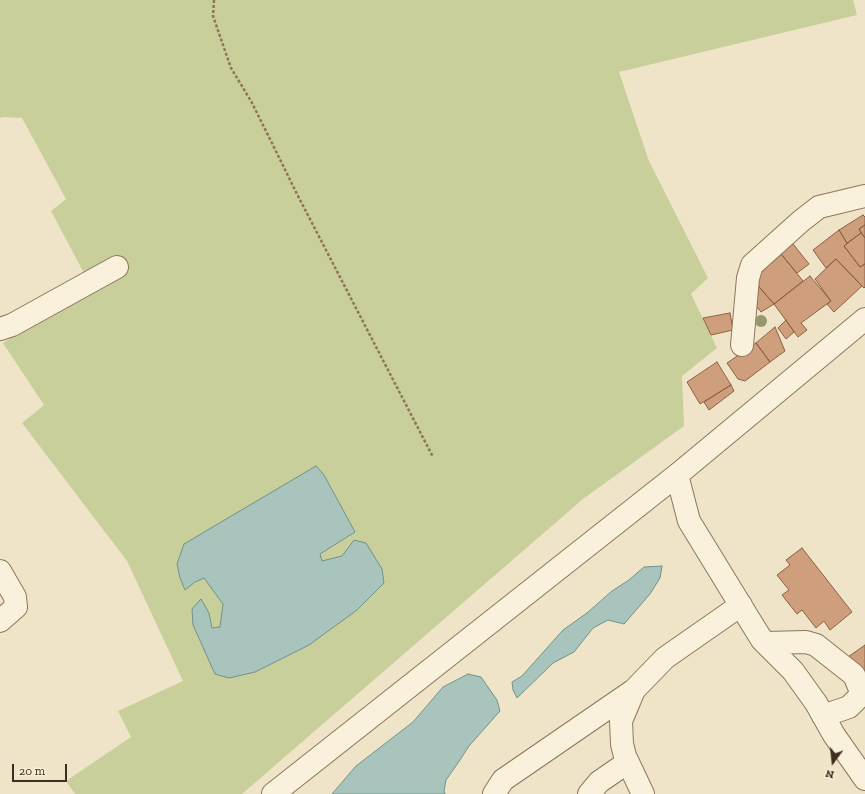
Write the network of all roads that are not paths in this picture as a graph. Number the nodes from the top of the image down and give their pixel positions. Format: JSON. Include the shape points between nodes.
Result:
{"nodes":[{"id":1,"x":862,"y":196,"type":"edge"},
{"id":2,"x":117,"y":267,"type":"dead end"},
{"id":3,"x":865,"y":319,"type":"edge"},
{"id":4,"x":0,"y":328,"type":"edge"},
{"id":5,"x":742,"y":346,"type":"dead end"},
{"id":6,"x":677,"y":475,"type":"junction"},
{"id":7,"x":0,"y":571,"type":"edge"},
{"id":8,"x":741,"y":605,"type":"junction"},
{"id":9,"x":0,"y":621,"type":"edge"},
{"id":10,"x":765,"y":643,"type":"junction"},
{"id":11,"x":634,"y":690,"type":"junction"},
{"id":12,"x":823,"y":716,"type":"junction"},
{"id":13,"x":628,"y":762,"type":"junction"},
{"id":14,"x":865,"y":779,"type":"edge"},
{"id":15,"x":272,"y":794,"type":"edge"},
{"id":16,"x":494,"y":794,"type":"edge"},
{"id":17,"x":589,"y":794,"type":"edge"},
{"id":18,"x":643,"y":794,"type":"edge"}],
"edges":[{"from":1,"to":5,"type":"street","via":[[819,207],[752,266],[744,265]]},
{"from":2,"to":4,"type":"street","via":[[12,325]]},
{"from":3,"to":6,"type":"street"},
{"from":6,"to":8,"type":"street","via":[[689,521]]},
{"from":6,"to":15,"type":"street"},
{"from":7,"to":9,"type":"street","via":[[15,597],[16,607]]},
{"from":8,"to":10,"type":"street"},
{"from":8,"to":11,"type":"street","via":[[665,658]]},
{"from":10,"to":12,"type":"street","via":[[794,671]]},
{"from":10,"to":12,"type":"street","via":[[806,642],[816,645],[854,675],[862,694],[848,707]]},
{"from":11,"to":13,"type":"street","via":[[621,721],[622,744]]},
{"from":11,"to":16,"type":"street","via":[[503,780]]},
{"from":12,"to":14,"type":"street"},
{"from":13,"to":17,"type":"street","via":[[599,782]]},
{"from":13,"to":18,"type":"street"}]}
